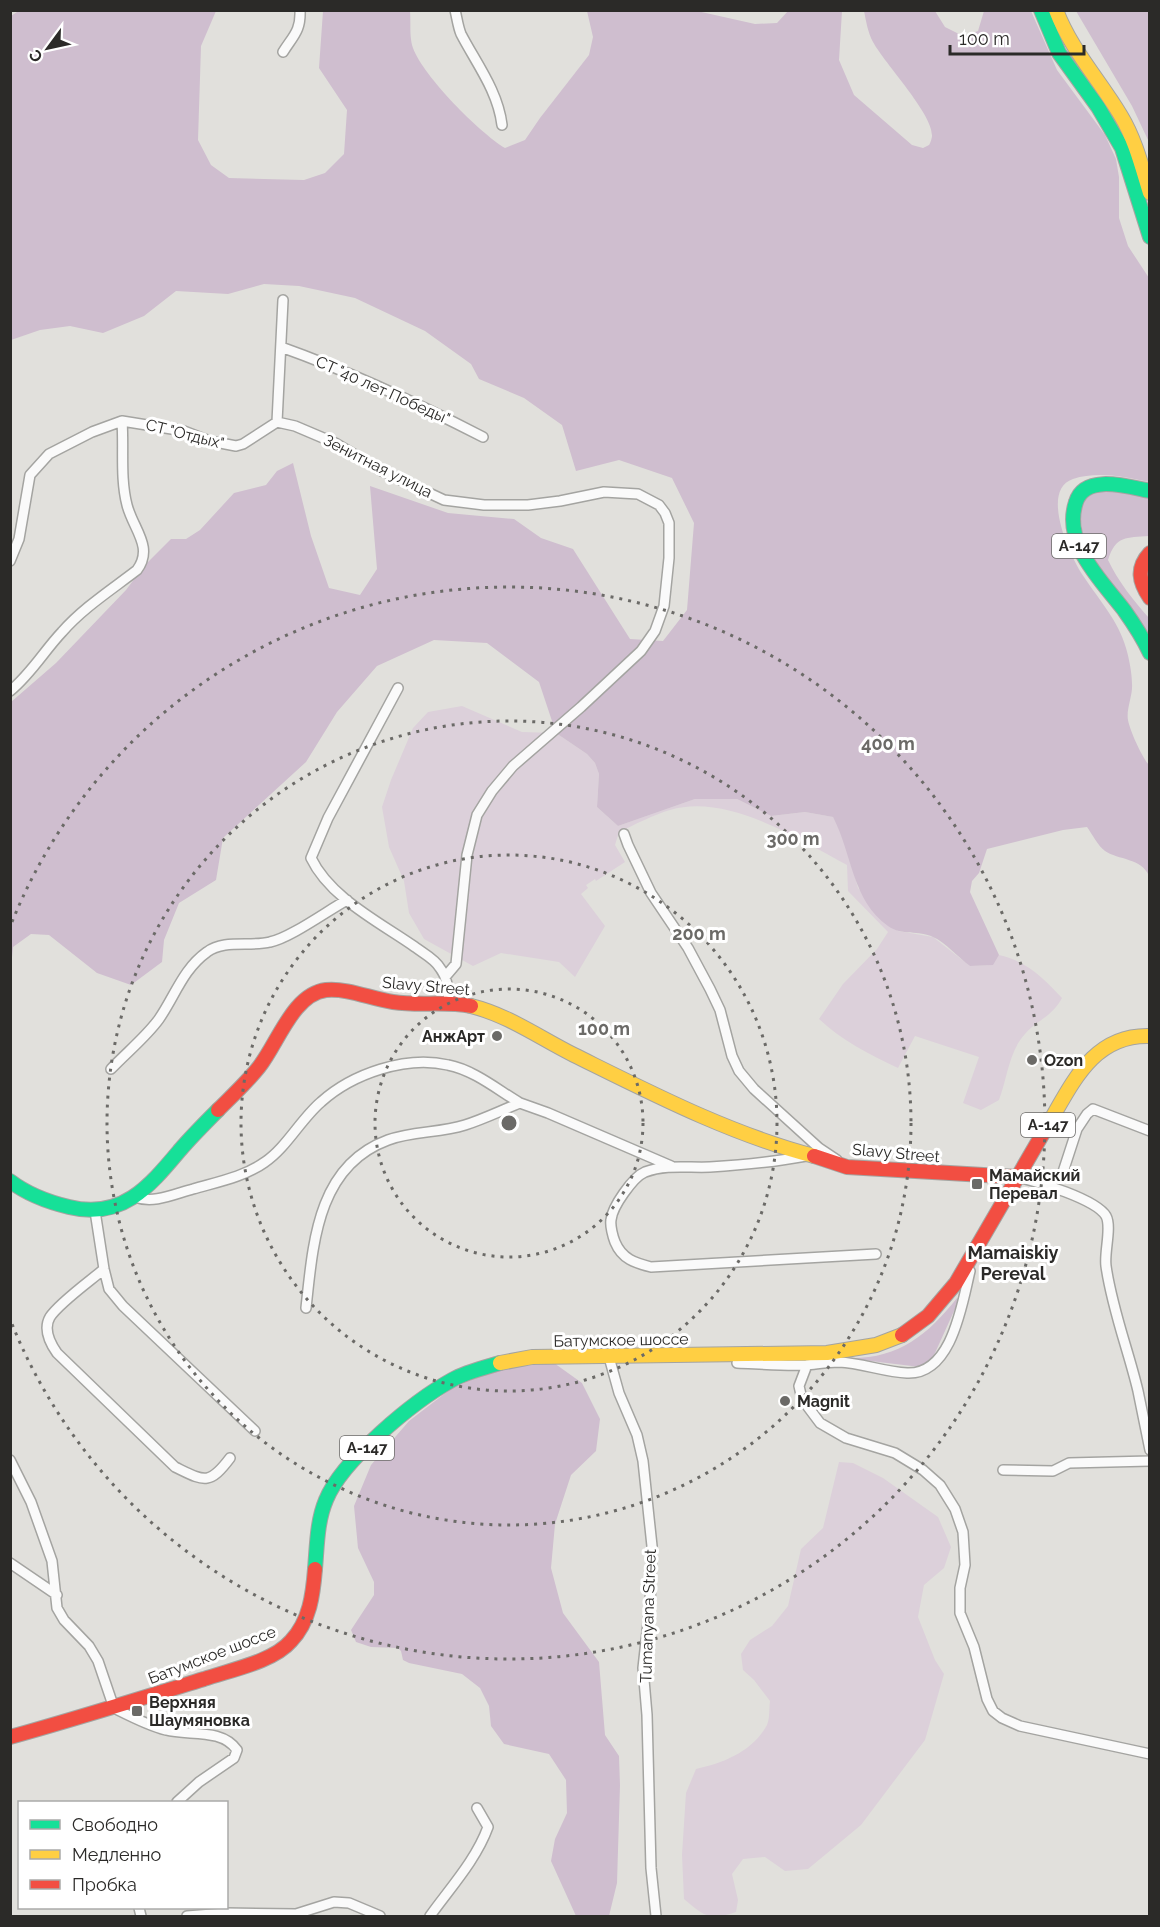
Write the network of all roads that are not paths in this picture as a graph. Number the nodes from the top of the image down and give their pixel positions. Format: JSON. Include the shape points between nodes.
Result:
{"nodes":[{"id":1,"x":300,"y":10,"type":"edge"},
{"id":2,"x":455,"y":10,"type":"edge"},
{"id":3,"x":1041,"y":10,"type":"edge"},
{"id":4,"x":1056,"y":10,"type":"edge"},
{"id":5,"x":283,"y":52,"type":"dead end"},
{"id":6,"x":502,"y":125,"type":"dead end"},
{"id":7,"x":1149,"y":193,"type":"edge"},
{"id":8,"x":1149,"y":237,"type":"edge"},
{"id":9,"x":283,"y":300,"type":"dead end"},
{"id":10,"x":281,"y":347,"type":"junction"},
{"id":11,"x":122,"y":421,"type":"junction"},
{"id":12,"x":277,"y":422,"type":"junction"},
{"id":13,"x":483,"y":437,"type":"dead end"},
{"id":14,"x":1149,"y":491,"type":"edge"},
{"id":15,"x":1149,"y":553,"type":"edge"},
{"id":16,"x":10,"y":561,"type":"edge"},
{"id":17,"x":1149,"y":598,"type":"edge"},
{"id":18,"x":1149,"y":653,"type":"edge"},
{"id":19,"x":398,"y":688,"type":"dead end"},
{"id":20,"x":10,"y":691,"type":"edge"},
{"id":21,"x":624,"y":834,"type":"dead end"},
{"id":22,"x":347,"y":900,"type":"junction"},
{"id":23,"x":445,"y":977,"type":"junction"},
{"id":24,"x":449,"y":1003,"type":"junction"},
{"id":25,"x":1149,"y":1035,"type":"edge"},
{"id":26,"x":111,"y":1069,"type":"dead end"},
{"id":27,"x":520,"y":1103,"type":"junction"},
{"id":28,"x":1149,"y":1131,"type":"edge"},
{"id":29,"x":806,"y":1156,"type":"junction"},
{"id":30,"x":671,"y":1166,"type":"junction"},
{"id":31,"x":847,"y":1167,"type":"junction"},
{"id":32,"x":1018,"y":1178,"type":"junction"},
{"id":33,"x":10,"y":1181,"type":"edge"},
{"id":34,"x":1047,"y":1184,"type":"junction"},
{"id":35,"x":135,"y":1197,"type":"junction"},
{"id":36,"x":95,"y":1211,"type":"junction"},
{"id":37,"x":975,"y":1252,"type":"junction"},
{"id":38,"x":876,"y":1254,"type":"dead end"},
{"id":39,"x":104,"y":1269,"type":"junction"},
{"id":40,"x":306,"y":1308,"type":"dead end"},
{"id":41,"x":706,"y":1356,"type":"junction"},
{"id":42,"x":609,"y":1357,"type":"junction"},
{"id":43,"x":807,"y":1365,"type":"junction"},
{"id":44,"x":255,"y":1431,"type":"dead end"},
{"id":45,"x":1149,"y":1450,"type":"edge"},
{"id":46,"x":230,"y":1458,"type":"dead end"},
{"id":47,"x":10,"y":1460,"type":"edge"},
{"id":48,"x":1149,"y":1461,"type":"edge"},
{"id":49,"x":1003,"y":1470,"type":"dead end"},
{"id":50,"x":10,"y":1563,"type":"edge"},
{"id":51,"x":57,"y":1595,"type":"junction"},
{"id":52,"x":114,"y":1708,"type":"junction"},
{"id":53,"x":10,"y":1737,"type":"edge"},
{"id":54,"x":1149,"y":1754,"type":"edge"},
{"id":55,"x":179,"y":1801,"type":"edge"},
{"id":56,"x":477,"y":1808,"type":"dead end"},
{"id":57,"x":246,"y":1915,"type":"edge"},
{"id":58,"x":187,"y":1917,"type":"edge"},
{"id":59,"x":380,"y":1917,"type":"edge"},
{"id":60,"x":430,"y":1917,"type":"edge"},
{"id":61,"x":656,"y":1917,"type":"edge"}],
"edges":[{"from":1,"to":5,"type":"street","via":[[298,31]]},
{"from":2,"to":6,"type":"street","via":[[460,32],[486,77]]},
{"from":3,"to":8,"type":"main road","via":[[1059,53],[1122,148]]},
{"from":4,"to":7,"type":"main road","via":[[1071,45],[1131,134]]},
{"from":9,"to":10,"type":"street"},
{"from":10,"to":12,"type":"street"},
{"from":10,"to":13,"type":"street","name":"СТ \"40 лет Победы\"","via":[[338,367]]},
{"from":11,"to":12,"type":"street","name":"СТ \"Отдых\"","via":[[184,431],[236,446]]},
{"from":11,"to":16,"type":"street","via":[[50,454],[30,476],[20,539]]},
{"from":11,"to":20,"type":"street","via":[[127,504],[145,553],[143,561],[74,619]]},
{"from":12,"to":23,"type":"street","name":"Зенитная улица","via":[[335,443],[382,471],[444,500],[528,505],[604,492],[638,494],[659,506],[669,523],[664,606],[655,631],[641,651],[513,765],[477,815],[467,855],[456,964]]},
{"from":14,"to":18,"type":"main road","number":"А-147","via":[[1100,484],[1088,488],[1073,505],[1071,519],[1084,555],[1133,622]]},
{"from":15,"to":17,"type":"main road","via":[[1141,563],[1139,577]]},
{"from":19,"to":22,"type":"street","via":[[328,818],[311,858]]},
{"from":21,"to":31,"type":"street","via":[[651,893],[710,989],[739,1071],[819,1148]]},
{"from":22,"to":23,"type":"street","via":[[440,966]]},
{"from":22,"to":26,"type":"street","via":[[281,938],[207,951],[179,982],[158,1020]]},
{"from":23,"to":24,"type":"street"},
{"from":24,"to":29,"type":"main road","name":"Slavy Street","via":[[494,1014],[679,1104]]},
{"from":24,"to":35,"type":"main road","name":"Slavy Street","via":[[393,1002],[329,990],[309,996],[298,1006],[251,1076]]},
{"from":25,"to":32,"type":"main road","name":"Батумское шоссе","number":"А-147","via":[[1121,1038],[1092,1057],[1079,1072]]},
{"from":27,"to":30,"type":"street"},
{"from":27,"to":35,"type":"street","via":[[450,1065],[427,1062],[384,1068],[362,1074],[320,1102],[257,1167],[151,1200]]},
{"from":27,"to":40,"type":"street","via":[[464,1125],[390,1139],[355,1159],[339,1177],[324,1205],[312,1251]]},
{"from":28,"to":34,"type":"street","via":[[1093,1109],[1077,1129],[1062,1175]]},
{"from":29,"to":30,"type":"street","via":[[708,1167]]},
{"from":29,"to":31,"type":"main road","name":"Slavy Street"},
{"from":30,"to":38,"type":"street","via":[[644,1173],[617,1202],[610,1220],[622,1256],[636,1263],[651,1267]]},
{"from":31,"to":32,"type":"main road","name":"Slavy Street"},
{"from":32,"to":34,"type":"street"},
{"from":32,"to":37,"type":"main road","name":"Батумское шоссе","number":"А-147"},
{"from":33,"to":36,"type":"main road","name":"Slavy Street","via":[[38,1198],[75,1211]]},
{"from":34,"to":45,"type":"street","via":[[1105,1214],[1105,1264]]},
{"from":35,"to":36,"type":"main road","name":"Slavy Street","via":[[126,1205]]},
{"from":36,"to":39,"type":"street"},
{"from":37,"to":41,"type":"main road","name":"Батумское шоссе","number":"А-147","via":[[939,1305],[919,1324],[894,1339],[844,1351]]},
{"from":37,"to":43,"type":"street","via":[[960,1314],[951,1338],[933,1366],[920,1373],[907,1373],[841,1362]]},
{"from":39,"to":44,"type":"street","via":[[109,1289],[123,1306]]},
{"from":39,"to":46,"type":"street","via":[[50,1318],[47,1331],[57,1353],[175,1467],[208,1479],[219,1473]]},
{"from":41,"to":42,"type":"main road","name":"Батумское шоссе","number":"А-147"},
{"from":41,"to":43,"type":"street","via":[[712,1362]]},
{"from":42,"to":52,"type":"main road","name":"Батумское шоссе","number":"А-147","via":[[508,1360],[452,1380],[421,1400],[378,1436],[340,1478],[327,1499],[320,1521],[310,1606],[290,1643],[227,1671]]},
{"from":42,"to":61,"type":"street","name":"Tumanyana Street","via":[[641,1452],[652,1546],[643,1668]]},
{"from":43,"to":54,"type":"street","via":[[799,1386],[802,1399],[820,1423],[846,1438],[895,1453],[923,1470],[940,1485],[955,1509],[963,1532],[965,1565],[960,1612],[993,1711],[1020,1726]]},
{"from":47,"to":51,"type":"street","via":[[31,1502],[52,1561]]},
{"from":48,"to":49,"type":"street","via":[[1069,1463],[1053,1471]]},
{"from":50,"to":51,"type":"street"},
{"from":51,"to":52,"type":"street","via":[[57,1608],[64,1620],[89,1646],[98,1662]]},
{"from":52,"to":53,"type":"main road","name":"Батумское шоссе","number":"А-147"},
{"from":52,"to":55,"type":"street","via":[[168,1731],[203,1734],[234,1745],[234,1758]]},
{"from":56,"to":60,"type":"street","via":[[488,1827],[486,1833]]},
{"from":57,"to":58,"type":"street"},
{"from":57,"to":59,"type":"street","via":[[296,1914],[342,1902]]}]}
